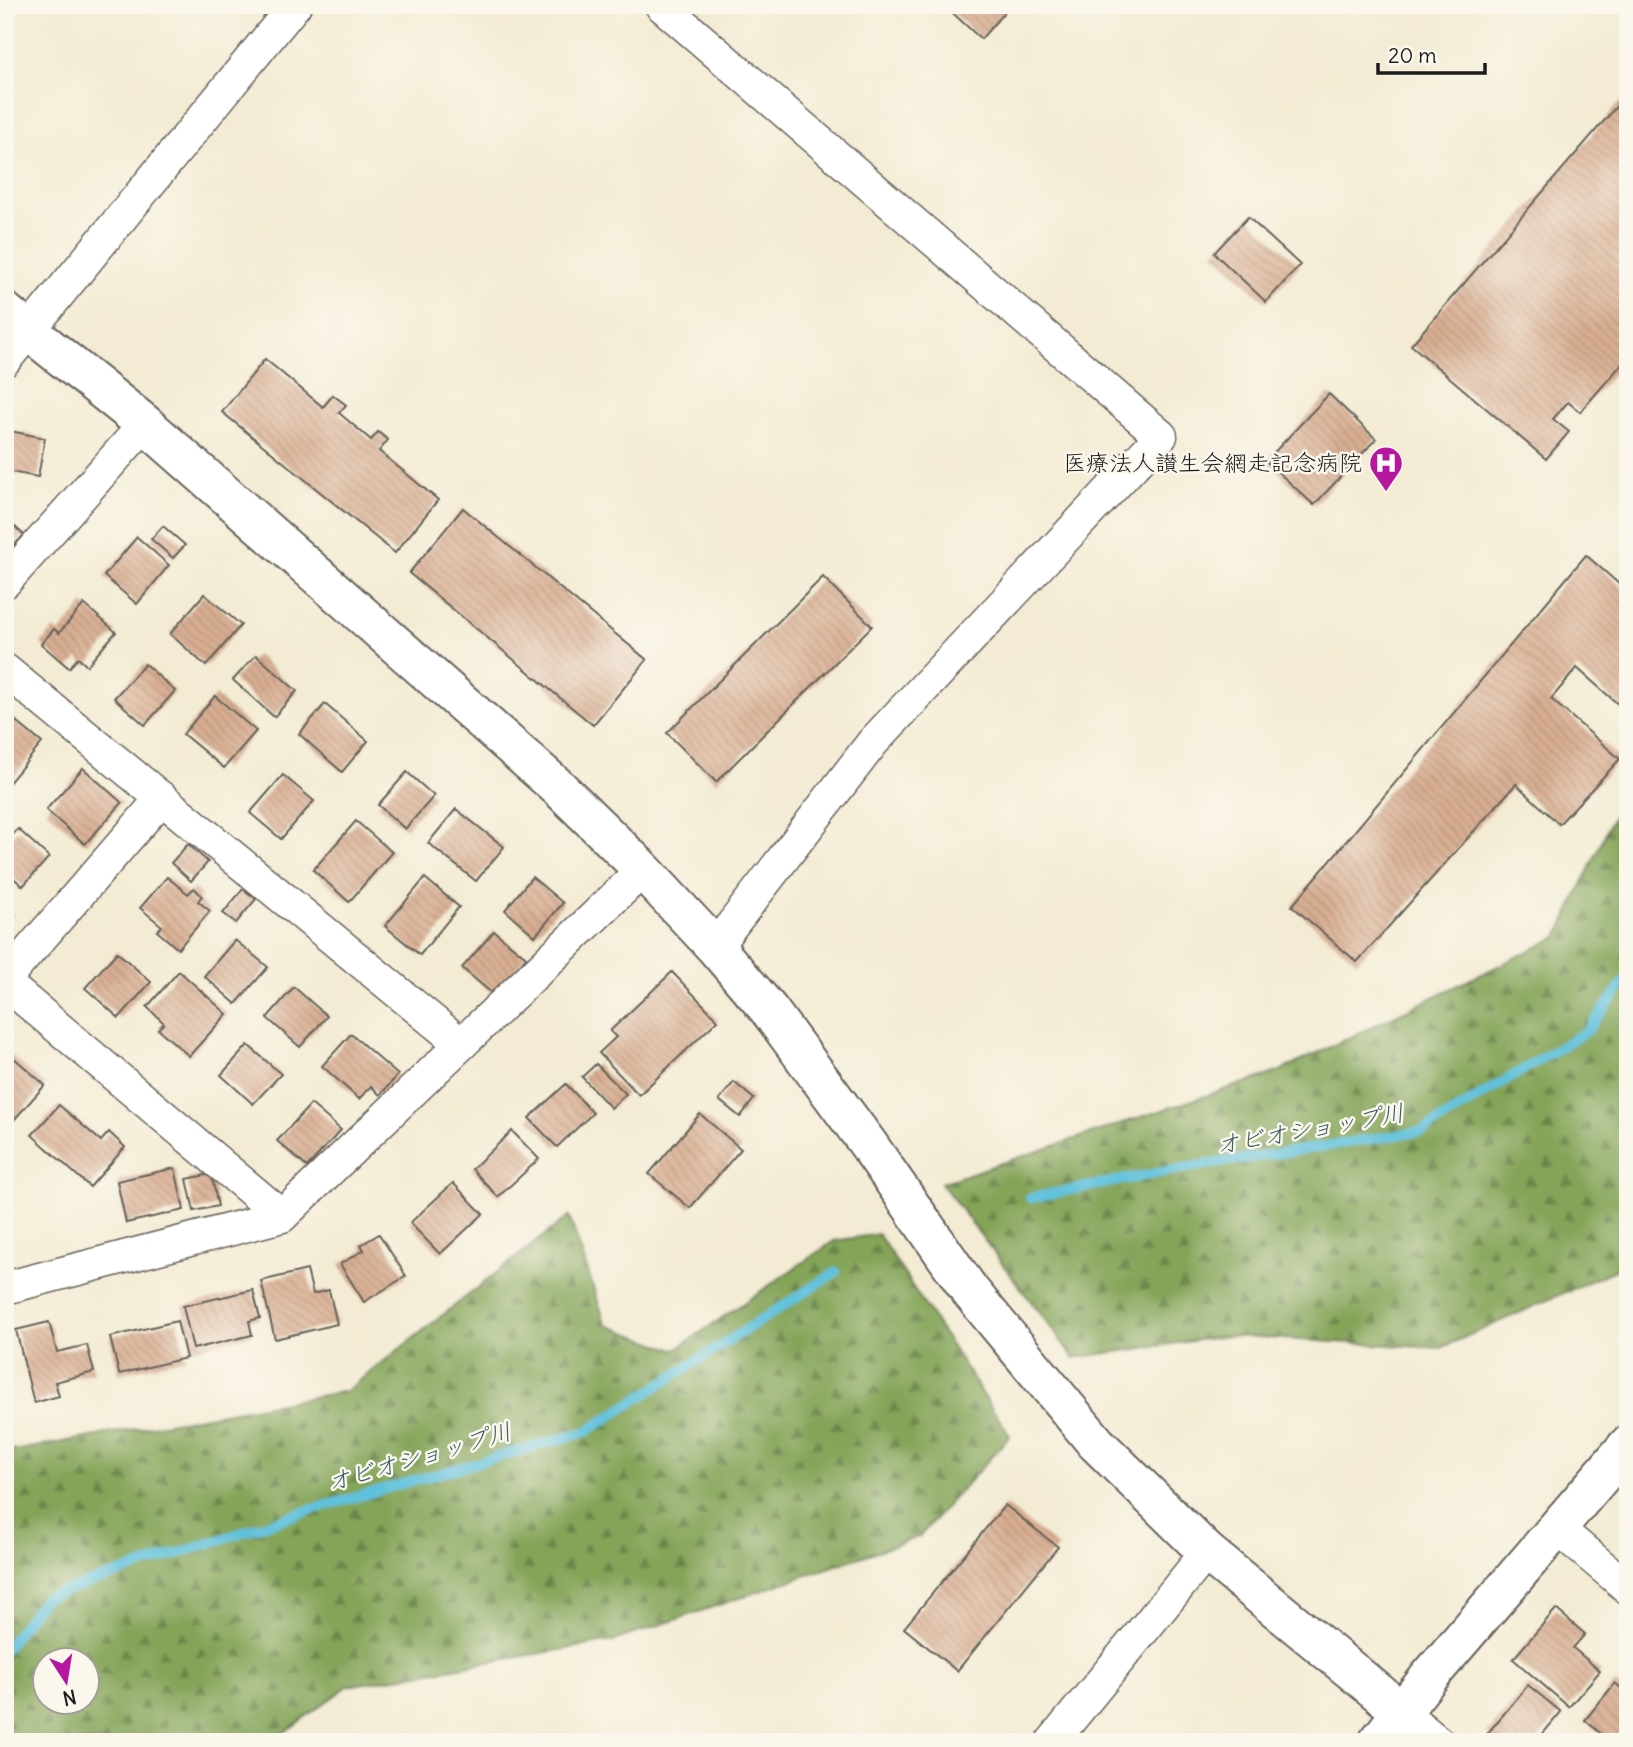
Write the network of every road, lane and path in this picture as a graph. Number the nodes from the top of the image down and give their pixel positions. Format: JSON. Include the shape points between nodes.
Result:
{"nodes":[{"id":1,"x":295,"y":5,"type":"edge"},
{"id":2,"x":661,"y":5,"type":"edge"},
{"id":3,"x":13,"y":335,"type":"edge"},
{"id":4,"x":145,"y":424,"type":"junction"},
{"id":5,"x":5,"y":582,"type":"edge"},
{"id":6,"x":5,"y":670,"type":"edge"},
{"id":7,"x":162,"y":798,"type":"junction"},
{"id":8,"x":643,"y":870,"type":"junction"},
{"id":9,"x":715,"y":947,"type":"junction"},
{"id":10,"x":5,"y":981,"type":"edge"},
{"id":11,"x":461,"y":1044,"type":"junction"},
{"id":12,"x":282,"y":1216,"type":"junction"},
{"id":13,"x":5,"y":1288,"type":"edge"},
{"id":14,"x":1628,"y":1445,"type":"edge"},
{"id":15,"x":1557,"y":1528,"type":"junction"},
{"id":16,"x":1207,"y":1552,"type":"junction"},
{"id":17,"x":1628,"y":1588,"type":"edge"},
{"id":18,"x":1402,"y":1712,"type":"junction"},
{"id":19,"x":1052,"y":1742,"type":"edge"},
{"id":20,"x":1378,"y":1742,"type":"edge"},
{"id":21,"x":1438,"y":1742,"type":"edge"}],
"edges":[{"from":1,"to":3,"type":"street"},
{"from":2,"to":9,"type":"street","via":[[1161,436],[873,742]]},
{"from":3,"to":4,"type":"street"},
{"from":4,"to":5,"type":"street"},
{"from":4,"to":8,"type":"street","via":[[560,789]]},
{"from":6,"to":7,"type":"street"},
{"from":7,"to":10,"type":"street"},
{"from":7,"to":11,"type":"street"},
{"from":8,"to":9,"type":"street"},
{"from":8,"to":11,"type":"street"},
{"from":9,"to":16,"type":"street","via":[[823,1082],[988,1312],[1096,1443]]},
{"from":10,"to":12,"type":"street"},
{"from":11,"to":12,"type":"street"},
{"from":12,"to":13,"type":"street"},
{"from":14,"to":15,"type":"street"},
{"from":15,"to":17,"type":"street"},
{"from":15,"to":18,"type":"street"},
{"from":16,"to":18,"type":"street"},
{"from":16,"to":19,"type":"street"},
{"from":18,"to":20,"type":"street"},
{"from":18,"to":21,"type":"street"}]}
